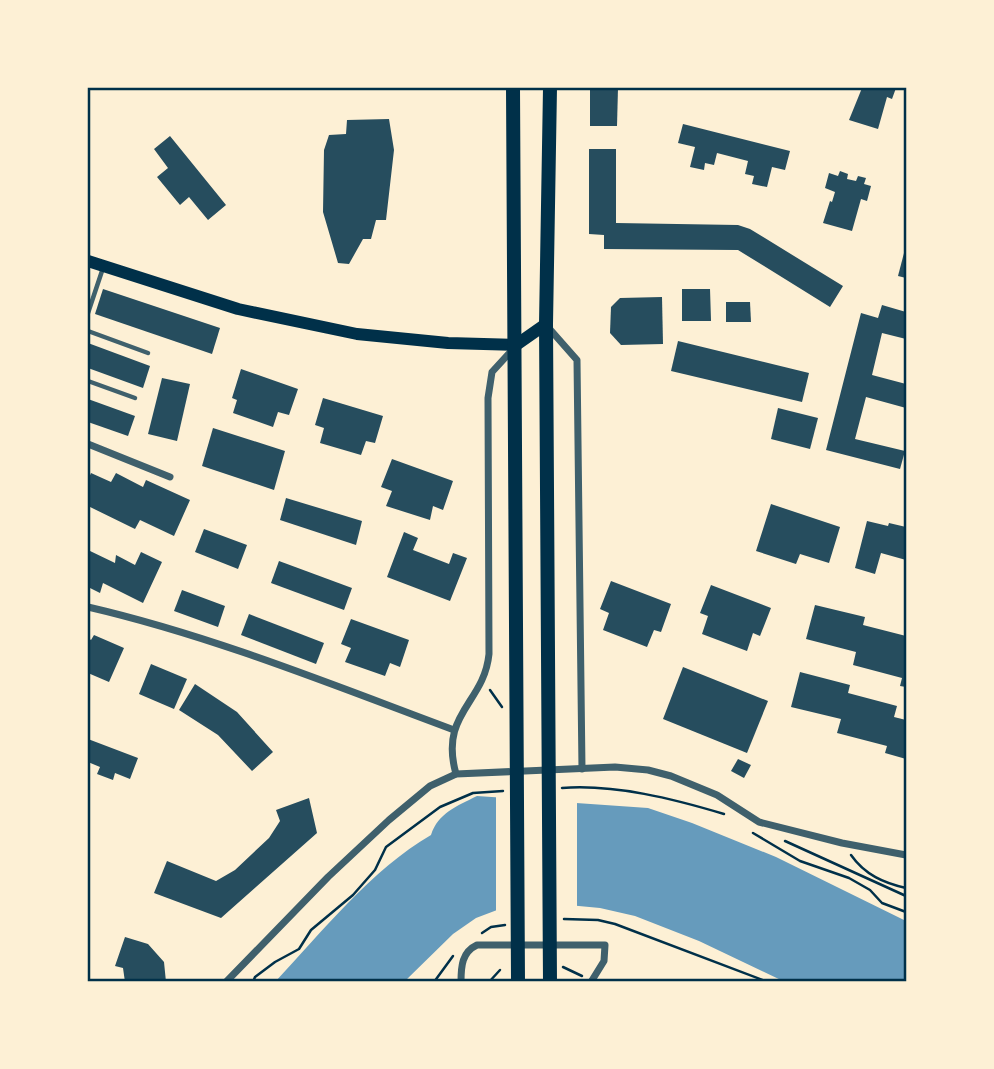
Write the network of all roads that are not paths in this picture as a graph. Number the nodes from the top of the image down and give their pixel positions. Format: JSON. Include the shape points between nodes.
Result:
{"nodes":[{"id":1,"x":513,"y":88,"type":"edge"},
{"id":2,"x":550,"y":88,"type":"edge"},
{"id":3,"x":88,"y":261,"type":"edge"},
{"id":4,"x":104,"y":265,"type":"junction"},
{"id":5,"x":88,"y":313,"type":"edge"},
{"id":6,"x":546,"y":324,"type":"junction"},
{"id":7,"x":88,"y":331,"type":"edge"},
{"id":8,"x":516,"y":345,"type":"junction"},
{"id":9,"x":148,"y":353,"type":"dead end"},
{"id":10,"x":88,"y":381,"type":"edge"},
{"id":11,"x":135,"y":398,"type":"dead end"},
{"id":12,"x":88,"y":444,"type":"edge"},
{"id":13,"x":170,"y":477,"type":"dead end"},
{"id":14,"x":88,"y":607,"type":"edge"},
{"id":15,"x":454,"y":730,"type":"junction"},
{"id":16,"x":582,"y":769,"type":"junction"},
{"id":17,"x":456,"y":774,"type":"junction"},
{"id":18,"x":906,"y":855,"type":"edge"},
{"id":19,"x":591,"y":981,"type":"edge"},
{"id":20,"x":226,"y":982,"type":"edge"},
{"id":21,"x":461,"y":982,"type":"edge"},
{"id":22,"x":518,"y":982,"type":"edge"},
{"id":23,"x":550,"y":982,"type":"edge"}],
"edges":[{"from":1,"to":8,"type":"main road"},
{"from":2,"to":6,"type":"main road"},
{"from":3,"to":4,"type":"main road"},
{"from":4,"to":5,"type":"lane"},
{"from":4,"to":8,"type":"main road","via":[[238,309],[298,323],[357,334]]},
{"from":6,"to":8,"type":"main road"},
{"from":6,"to":16,"type":"street","via":[[578,360]]},
{"from":6,"to":23,"type":"main road"},
{"from":7,"to":9,"type":"lane"},
{"from":8,"to":15,"type":"street","via":[[492,372],[488,398],[487,668]]},
{"from":8,"to":22,"type":"main road"},
{"from":10,"to":11,"type":"lane"},
{"from":12,"to":13,"type":"street"},
{"from":14,"to":15,"type":"street","via":[[232,648]]},
{"from":15,"to":17,"type":"street","via":[[451,745]]},
{"from":16,"to":17,"type":"street"},
{"from":16,"to":18,"type":"street","via":[[660,772],[717,794],[759,822]]},
{"from":17,"to":20,"type":"street","via":[[430,786],[389,820]]},
{"from":19,"to":21,"type":"street","via":[[604,961],[605,945],[477,945],[465,954]]}]}
